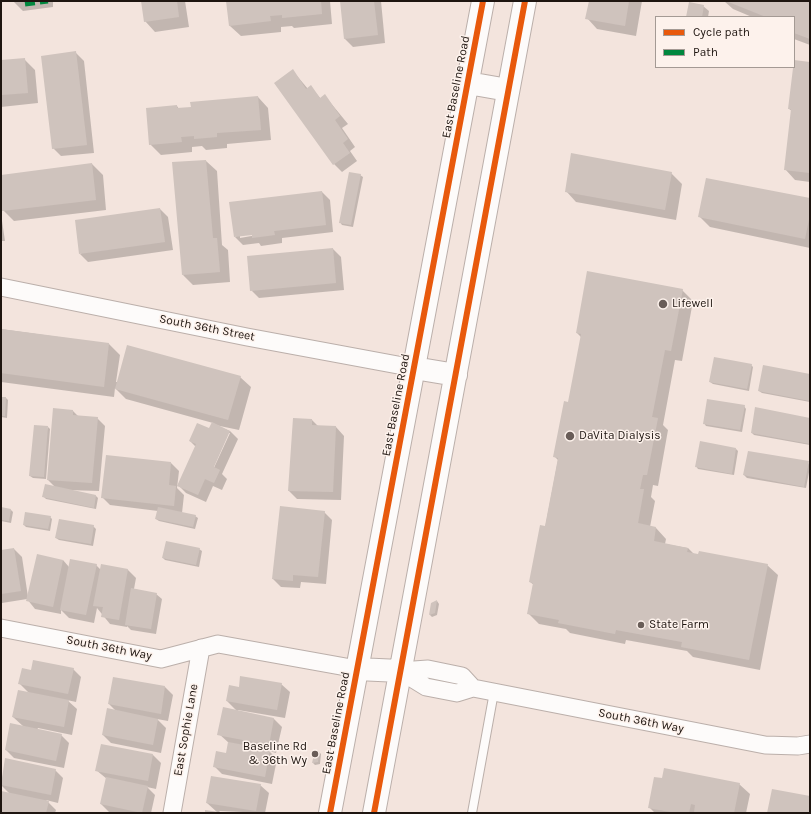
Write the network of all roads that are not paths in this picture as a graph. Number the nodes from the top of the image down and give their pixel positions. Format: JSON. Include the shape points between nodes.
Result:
{"nodes":[{"id":1,"x":483,"y":1,"type":"edge"},
{"id":2,"x":525,"y":1,"type":"edge"},
{"id":3,"x":468,"y":83,"type":"junction"},
{"id":4,"x":508,"y":90,"type":"junction"},
{"id":5,"x":1,"y":287,"type":"edge"},
{"id":6,"x":414,"y":368,"type":"junction"},
{"id":7,"x":456,"y":375,"type":"junction"},
{"id":8,"x":1,"y":628,"type":"edge"},
{"id":9,"x":201,"y":648,"type":"junction"},
{"id":10,"x":357,"y":669,"type":"junction"},
{"id":11,"x":400,"y":671,"type":"junction"},
{"id":12,"x":494,"y":692,"type":"junction"},
{"id":13,"x":810,"y":744,"type":"edge"},
{"id":14,"x":172,"y":813,"type":"edge"},
{"id":15,"x":330,"y":813,"type":"edge"},
{"id":16,"x":374,"y":813,"type":"edge"},
{"id":17,"x":472,"y":813,"type":"edge"}],
"edges":[{"from":1,"to":3,"type":"main road","name":"East Baseline Road"},
{"from":2,"to":4,"type":"main road"},
{"from":3,"to":4,"type":"main road"},
{"from":3,"to":6,"type":"main road","name":"East Baseline Road"},
{"from":4,"to":7,"type":"main road"},
{"from":5,"to":6,"type":"street","name":"South 36th Street"},
{"from":6,"to":7,"type":"main road"},
{"from":6,"to":10,"type":"main road","name":"East Baseline Road"},
{"from":7,"to":11,"type":"main road"},
{"from":8,"to":9,"type":"street","name":"South 36th Way","via":[[161,659]]},
{"from":9,"to":10,"type":"street","name":"South 36th Way","via":[[218,644]]},
{"from":9,"to":14,"type":"street","name":"East Sophie Lane"},
{"from":10,"to":11,"type":"main road"},
{"from":10,"to":15,"type":"main road","name":"East Baseline Road"},
{"from":11,"to":12,"type":"street","name":"South 36th Way","via":[[428,669],[462,676],[473,688]]},
{"from":11,"to":16,"type":"main road"},
{"from":12,"to":13,"type":"street","name":"South 36th Way","via":[[764,745]]},
{"from":12,"to":17,"type":"lane"}]}
